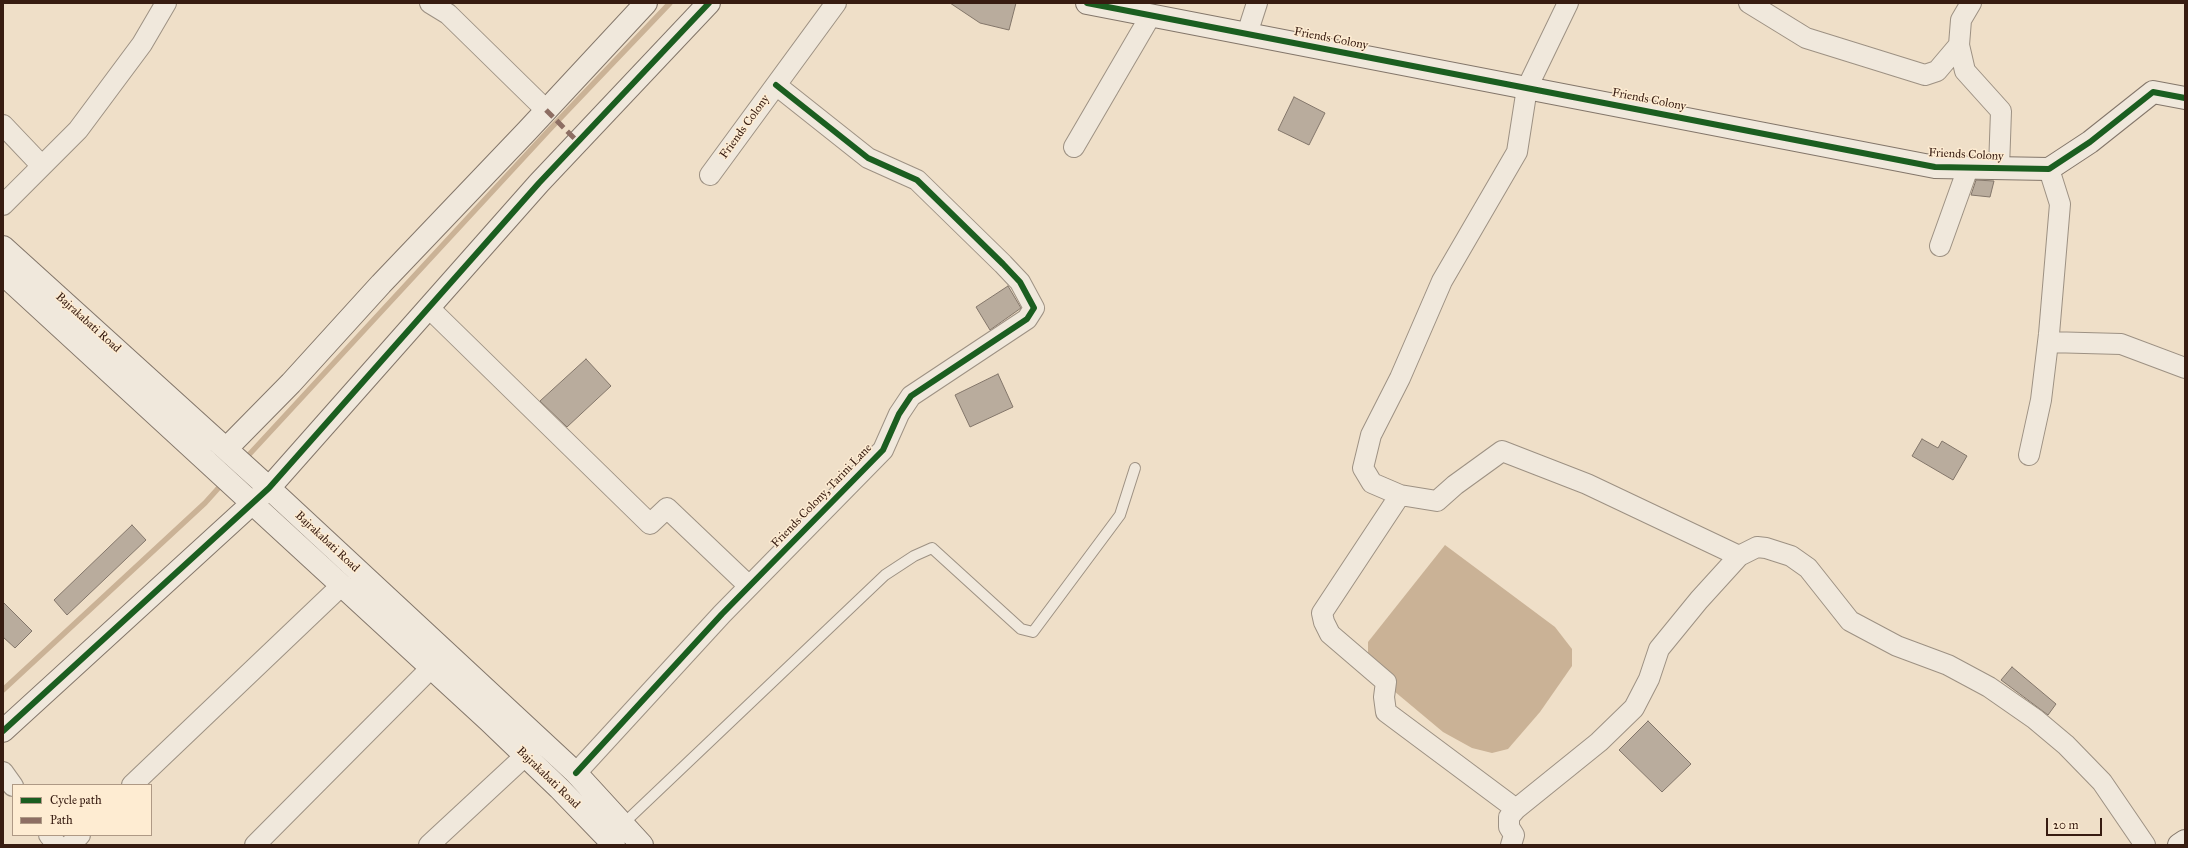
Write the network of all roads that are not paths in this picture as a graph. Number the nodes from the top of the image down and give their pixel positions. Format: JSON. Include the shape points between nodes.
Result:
{"nodes":[{"id":1,"x":166,"y":3,"type":"edge"},
{"id":2,"x":430,"y":3,"type":"edge"},
{"id":3,"x":646,"y":3,"type":"edge"},
{"id":4,"x":709,"y":3,"type":"edge"},
{"id":5,"x":836,"y":3,"type":"edge"},
{"id":6,"x":1087,"y":3,"type":"edge"},
{"id":7,"x":1257,"y":3,"type":"edge"},
{"id":8,"x":1568,"y":3,"type":"edge"},
{"id":9,"x":1749,"y":3,"type":"edge"},
{"id":10,"x":1971,"y":3,"type":"edge"},
{"id":11,"x":453,"y":8,"type":"edge"},
{"id":12,"x":1151,"y":15,"type":"junction"},
{"id":13,"x":1247,"y":34,"type":"junction"},
{"id":14,"x":1959,"y":45,"type":"junction"},
{"id":15,"x":776,"y":85,"type":"junction"},
{"id":16,"x":1527,"y":88,"type":"junction"},
{"id":17,"x":2185,"y":98,"type":"edge"},
{"id":18,"x":546,"y":110,"type":"junction"},
{"id":19,"x":3,"y":125,"type":"edge"},
{"id":20,"x":1074,"y":147,"type":"dead end"},
{"id":21,"x":42,"y":166,"type":"junction"},
{"id":22,"x":1968,"y":168,"type":"junction"},
{"id":23,"x":1999,"y":168,"type":"junction"},
{"id":24,"x":2049,"y":169,"type":"junction"},
{"id":25,"x":710,"y":174,"type":"dead end"},
{"id":26,"x":3,"y":205,"type":"edge"},
{"id":27,"x":1940,"y":246,"type":"dead end"},
{"id":28,"x":3,"y":247,"type":"edge"},
{"id":29,"x":3,"y":274,"type":"edge"},
{"id":30,"x":428,"y":308,"type":"junction"},
{"id":31,"x":2048,"y":342,"type":"junction"},
{"id":32,"x":2185,"y":368,"type":"edge"},
{"id":33,"x":230,"y":453,"type":"junction"},
{"id":34,"x":2029,"y":455,"type":"dead end"},
{"id":35,"x":1135,"y":468,"type":"dead end"},
{"id":36,"x":266,"y":485,"type":"junction"},
{"id":37,"x":1400,"y":495,"type":"junction"},
{"id":38,"x":249,"y":501,"type":"junction"},
{"id":39,"x":1739,"y":556,"type":"junction"},
{"id":40,"x":342,"y":585,"type":"junction"},
{"id":41,"x":749,"y":586,"type":"junction"},
{"id":42,"x":431,"y":668,"type":"junction"},
{"id":43,"x":3,"y":731,"type":"edge"},
{"id":44,"x":525,"y":756,"type":"junction"},
{"id":45,"x":3,"y":772,"type":"edge"},
{"id":46,"x":576,"y":773,"type":"junction"},
{"id":47,"x":133,"y":784,"type":"edge"},
{"id":48,"x":12,"y":785,"type":"edge"},
{"id":49,"x":1516,"y":809,"type":"junction"},
{"id":50,"x":623,"y":824,"type":"junction"},
{"id":51,"x":50,"y":836,"type":"edge"},
{"id":52,"x":79,"y":836,"type":"edge"},
{"id":53,"x":1510,"y":836,"type":"edge"},
{"id":54,"x":2185,"y":841,"type":"edge"},
{"id":55,"x":57,"y":845,"type":"edge"},
{"id":56,"x":70,"y":845,"type":"edge"},
{"id":57,"x":255,"y":845,"type":"edge"},
{"id":58,"x":429,"y":845,"type":"edge"},
{"id":59,"x":614,"y":845,"type":"edge"},
{"id":60,"x":642,"y":845,"type":"edge"},
{"id":61,"x":1528,"y":845,"type":"edge"},
{"id":62,"x":2145,"y":845,"type":"edge"},
{"id":63,"x":2179,"y":845,"type":"edge"}],
"edges":[{"from":1,"to":21,"type":"street","via":[[142,44],[78,130]]},
{"from":2,"to":11,"type":"street"},
{"from":3,"to":18,"type":"street"},
{"from":4,"to":30,"type":"street","via":[[539,183]]},
{"from":5,"to":15,"type":"street","name":"Friends Colony"},
{"from":6,"to":12,"type":"street","name":"Friends Colony"},
{"from":7,"to":13,"type":"street"},
{"from":8,"to":16,"type":"street"},
{"from":9,"to":14,"type":"street","via":[[1806,38],[1925,75],[1937,71]]},
{"from":10,"to":14,"type":"street","via":[[1961,20]]},
{"from":11,"to":18,"type":"street"},
{"from":12,"to":13,"type":"street","name":"Friends Colony"},
{"from":12,"to":20,"type":"street"},
{"from":13,"to":16,"type":"street","name":"Friends Colony"},
{"from":14,"to":23,"type":"street","via":[[1965,72],[2001,111]]},
{"from":15,"to":25,"type":"street","name":"Friends Colony"},
{"from":15,"to":41,"type":"street","name":"Friends Colony, Tarini Lane","via":[[868,158],[916,180],[1020,282],[1034,308],[1027,319],[911,396],[899,414],[883,450]]},
{"from":16,"to":22,"type":"street","name":"Friends Colony","via":[[1935,167]]},
{"from":16,"to":37,"type":"street","via":[[1517,152],[1442,281],[1400,378],[1371,435],[1363,468],[1372,483]]},
{"from":17,"to":24,"type":"street","via":[[2153,92],[2090,142]]},
{"from":18,"to":33,"type":"street","via":[[381,284]]},
{"from":19,"to":21,"type":"street"},
{"from":21,"to":26,"type":"street"},
{"from":22,"to":23,"type":"street","name":"Friends Colony"},
{"from":22,"to":27,"type":"street","name":"Friends Colony"},
{"from":23,"to":24,"type":"street","name":"Friends Colony"},
{"from":24,"to":31,"type":"street","via":[[2060,204]]},
{"from":28,"to":33,"type":"street","name":"Bajrakabati Road"},
{"from":29,"to":38,"type":"street","name":"Bajrakabati Road"},
{"from":30,"to":36,"type":"street"},
{"from":30,"to":41,"type":"street","via":[[650,524],[667,508]]},
{"from":31,"to":32,"type":"street","via":[[2121,344]]},
{"from":31,"to":34,"type":"street","via":[[2041,400]]},
{"from":33,"to":36,"type":"street","name":"Bajrakabati Road"},
{"from":35,"to":50,"type":"lane","via":[[1120,515],[1033,632],[1021,629],[932,548],[914,556],[885,575]]},
{"from":36,"to":38,"type":"street"},
{"from":36,"to":46,"type":"street","name":"Bajrakabati Road"},
{"from":37,"to":39,"type":"street","via":[[1437,501],[1502,451],[1587,484]]},
{"from":37,"to":49,"type":"street","via":[[1322,613],[1324,622],[1330,634],[1386,682],[1386,712]]},
{"from":38,"to":40,"type":"street","name":"Bajrakabati Road"},
{"from":38,"to":43,"type":"street"},
{"from":39,"to":49,"type":"street","via":[[1659,649],[1634,708],[1599,742]]},
{"from":39,"to":62,"type":"street","via":[[1757,547],[1791,556],[1808,568],[1850,621],[1897,646],[1948,665],[1988,687],[2035,719],[2066,745],[2102,782]]},
{"from":40,"to":42,"type":"street","name":"Bajrakabati Road"},
{"from":40,"to":47,"type":"street"},
{"from":41,"to":46,"type":"street","name":"Friends Colony, Tarini Lane"},
{"from":42,"to":44,"type":"street","name":"Bajrakabati Road"},
{"from":42,"to":57,"type":"street"},
{"from":44,"to":58,"type":"street"},
{"from":44,"to":59,"type":"street","name":"Bajrakabati Road"},
{"from":45,"to":48,"type":"street"},
{"from":46,"to":50,"type":"street","name":"Bajrakabati Road"},
{"from":49,"to":53,"type":"street","via":[[1509,817]]},
{"from":50,"to":60,"type":"street","name":"Bajrakabati Road"},
{"from":51,"to":55,"type":"street"},
{"from":52,"to":56,"type":"street"},
{"from":53,"to":61,"type":"street"},
{"from":54,"to":63,"type":"street"}]}
